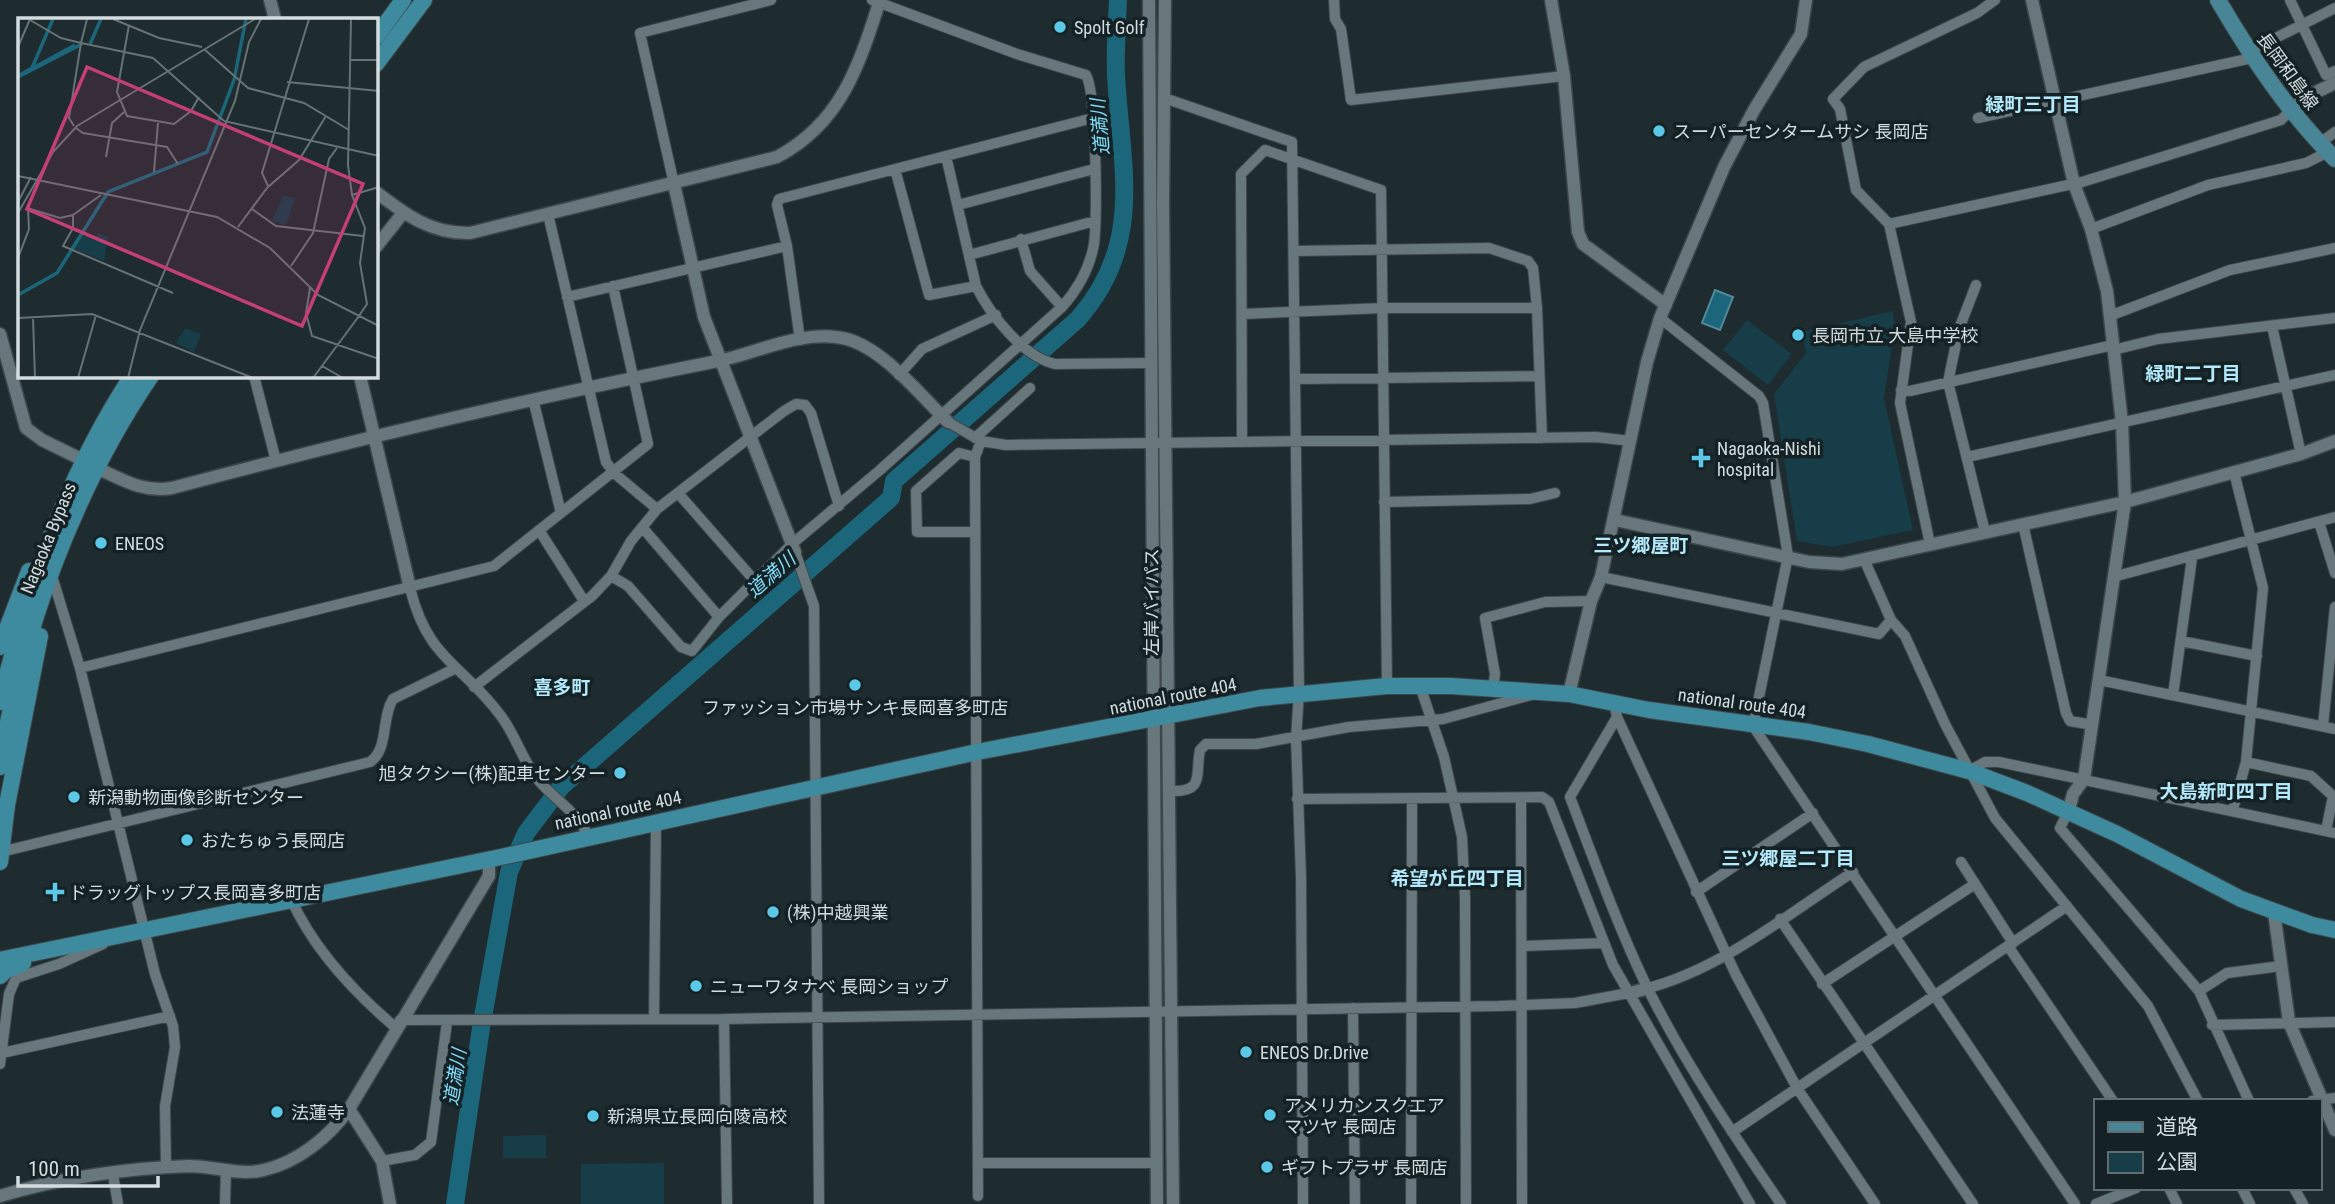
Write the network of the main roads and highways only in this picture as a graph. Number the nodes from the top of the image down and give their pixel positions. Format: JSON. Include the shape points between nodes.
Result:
{"nodes":[{"id":1,"x":403,"y":0,"type":"edge"},
{"id":2,"x":424,"y":0,"type":"edge"},
{"id":3,"x":2218,"y":0,"type":"edge"},
{"id":4,"x":378,"y":34,"type":"edge"},
{"id":5,"x":378,"y":61,"type":"edge"},
{"id":6,"x":2328,"y":151,"type":"edge"},
{"id":7,"x":131,"y":378,"type":"edge"},
{"id":8,"x":150,"y":378,"type":"edge"},
{"id":9,"x":91,"y":464,"type":"junction"},
{"id":10,"x":56,"y":522,"type":"junction"},
{"id":11,"x":52,"y":575,"type":"junction"},
{"id":12,"x":0,"y":647,"type":"edge"},
{"id":13,"x":0,"y":702,"type":"edge"},
{"id":14,"x":0,"y":768,"type":"edge"},
{"id":15,"x":1,"y":857,"type":"edge"},
{"id":16,"x":2335,"y":930,"type":"edge"},
{"id":17,"x":99,"y":940,"type":"junction"},
{"id":18,"x":0,"y":960,"type":"edge"},
{"id":19,"x":0,"y":976,"type":"edge"}],
"edges":[{"from":1,"to":4,"type":"highway"},
{"from":2,"to":5,"type":"highway"},
{"from":3,"to":6,"type":"main road","name":"長岡和島線","via":[[2250,55]]},
{"from":7,"to":9,"type":"highway","name":"Nagaoka Bypass"},
{"from":8,"to":9,"type":"highway","name":"Nagaoka Bypass"},
{"from":9,"to":10,"type":"highway","name":"Nagaoka Bypass"},
{"from":9,"to":11,"type":"highway","name":"Nagaoka Bypass"},
{"from":10,"to":12,"type":"highway","via":[[22,583]]},
{"from":10,"to":13,"type":"highway","name":"Nagaoka Bypass"},
{"from":11,"to":14,"type":"highway","name":"Nagaoka Bypass","via":[[22,663]]},
{"from":11,"to":15,"type":"highway"},
{"from":16,"to":17,"type":"highway","name":"national route 404","via":[[2274,912],[2069,810],[1969,771],[1833,737],[1615,710],[1569,694],[1387,686],[1299,693],[976,752]]},
{"from":17,"to":18,"type":"highway","name":"national route 404"},
{"from":17,"to":19,"type":"highway","via":[[14,966]]}]}
